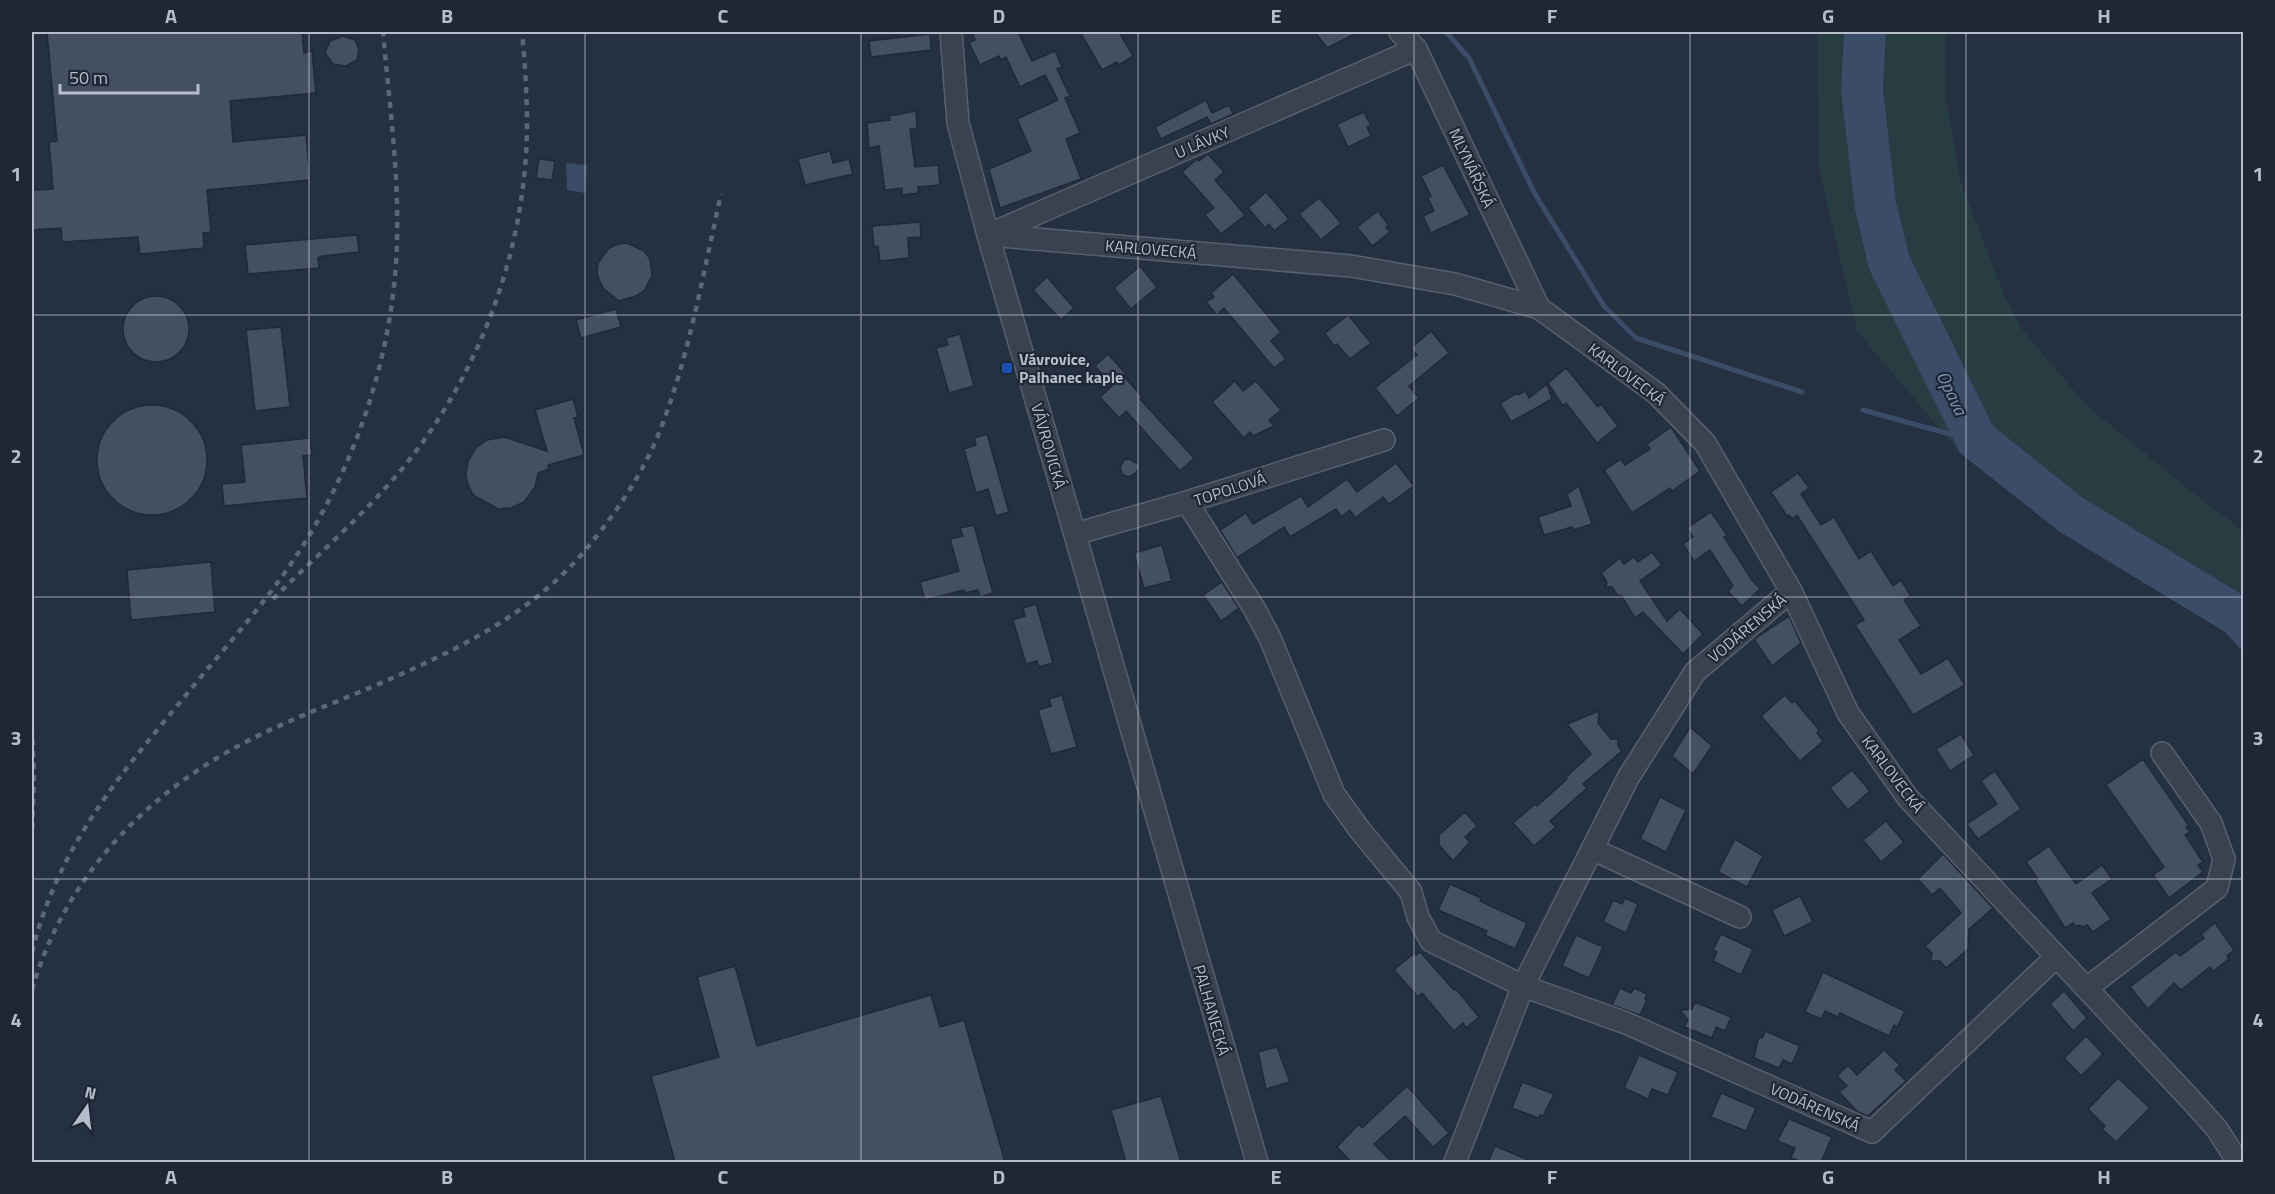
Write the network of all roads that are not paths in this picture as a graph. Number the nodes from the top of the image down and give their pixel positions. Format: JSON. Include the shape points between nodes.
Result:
{"nodes":[{"id":1,"x":951,"y":32,"type":"edge"},
{"id":2,"x":1400,"y":32,"type":"edge"},
{"id":3,"x":1416,"y":49,"type":"junction"},
{"id":4,"x":988,"y":235,"type":"junction"},
{"id":5,"x":1539,"y":308,"type":"junction"},
{"id":6,"x":1384,"y":440,"type":"dead end"},
{"id":7,"x":1187,"y":502,"type":"junction"},
{"id":8,"x":1075,"y":534,"type":"junction"},
{"id":9,"x":1791,"y":591,"type":"junction"},
{"id":10,"x":2163,"y":753,"type":"dead end"},
{"id":11,"x":1592,"y":849,"type":"junction"},
{"id":12,"x":1167,"y":857,"type":"joint"},
{"id":13,"x":1740,"y":916,"type":"dead end"},
{"id":14,"x":2056,"y":957,"type":"junction"},
{"id":15,"x":1523,"y":986,"type":"junction"},
{"id":16,"x":2086,"y":988,"type":"junction"},
{"id":17,"x":1257,"y":1162,"type":"edge"},
{"id":18,"x":1455,"y":1162,"type":"edge"},
{"id":19,"x":2238,"y":1162,"type":"edge"}],
"edges":[{"from":1,"to":4,"type":"street","name":"VÁVROVICKÁ","via":[[958,123]]},
{"from":2,"to":3,"type":"street","name":"MLYNÁŘSKÁ"},
{"from":3,"to":4,"type":"street","name":"U LÁVKY"},
{"from":3,"to":5,"type":"street","name":"MLYNÁŘSKÁ"},
{"from":4,"to":5,"type":"street","name":"KARLOVECKÁ","via":[[1351,266],[1455,284]]},
{"from":4,"to":8,"type":"street","name":"VÁVROVICKÁ"},
{"from":5,"to":9,"type":"street","name":"KARLOVECKÁ","via":[[1656,393],[1705,442]]},
{"from":6,"to":7,"type":"street","name":"TOPOLOVÁ"},
{"from":7,"to":8,"type":"street","name":"TOPOLOVÁ"},
{"from":7,"to":15,"type":"street","name":"VODÁRENSKÁ","via":[[1270,638],[1334,794],[1411,892],[1431,941]]},
{"from":8,"to":12,"type":"street","name":"VÁVROVICKÁ"},
{"from":9,"to":11,"type":"street","name":"VODÁRENSKÁ","via":[[1695,672],[1628,778]]},
{"from":9,"to":14,"type":"street","name":"KARLOVECKÁ","via":[[1848,713],[1908,798]]},
{"from":10,"to":16,"type":"street","via":[[2211,823],[2224,859],[2217,888]]},
{"from":11,"to":13,"type":"street"},
{"from":11,"to":15,"type":"street","name":"VODÁRENSKÁ"},
{"from":12,"to":17,"type":"street","name":"PALHANECKÁ"},
{"from":14,"to":15,"type":"street","name":"VODÁRENSKÁ","via":[[1872,1132],[1626,1023]]},
{"from":14,"to":16,"type":"street","name":"KARLOVECKÁ"},
{"from":15,"to":18,"type":"street","name":"VODÁRENSKÁ"},
{"from":16,"to":19,"type":"street","name":"KARLOVECKÁ","via":[[2211,1122]]}]}
